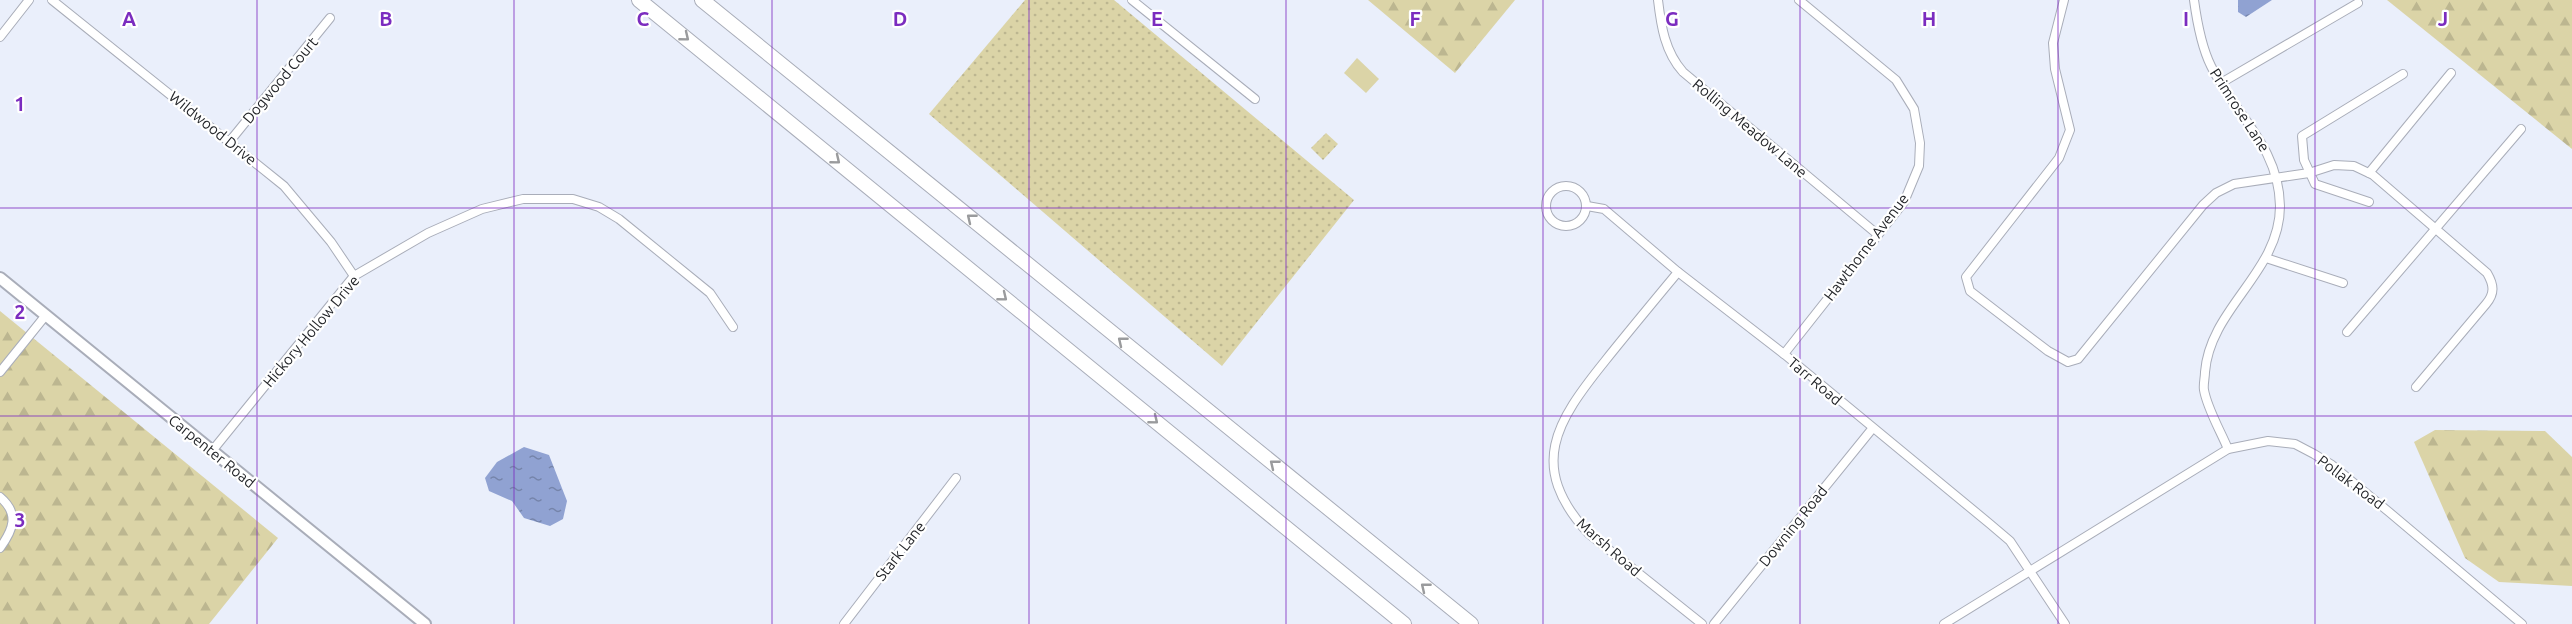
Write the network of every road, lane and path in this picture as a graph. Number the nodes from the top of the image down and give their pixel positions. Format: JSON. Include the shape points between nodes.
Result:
{"nodes":[{"id":1,"x":29,"y":0,"type":"edge"},
{"id":2,"x":52,"y":0,"type":"edge"},
{"id":3,"x":639,"y":0,"type":"edge"},
{"id":4,"x":702,"y":0,"type":"edge"},
{"id":5,"x":1132,"y":0,"type":"edge"},
{"id":6,"x":1658,"y":0,"type":"edge"},
{"id":7,"x":1799,"y":0,"type":"edge"},
{"id":8,"x":2064,"y":0,"type":"edge"},
{"id":9,"x":2194,"y":0,"type":"edge"},
{"id":10,"x":2358,"y":3,"type":"dead end"},
{"id":11,"x":330,"y":18,"type":"dead end"},
{"id":12,"x":0,"y":37,"type":"edge"},
{"id":13,"x":2451,"y":73,"type":"dead end"},
{"id":14,"x":2403,"y":74,"type":"dead end"},
{"id":15,"x":2221,"y":83,"type":"junction"},
{"id":16,"x":1255,"y":99,"type":"dead end"},
{"id":17,"x":2521,"y":129,"type":"dead end"},
{"id":18,"x":230,"y":141,"type":"junction"},
{"id":19,"x":2309,"y":172,"type":"junction"},
{"id":20,"x":2369,"y":173,"type":"junction"},
{"id":21,"x":2276,"y":177,"type":"junction"},
{"id":22,"x":2368,"y":202,"type":"dead end"},
{"id":23,"x":1587,"y":206,"type":"junction"},
{"id":24,"x":2436,"y":229,"type":"junction"},
{"id":25,"x":1877,"y":234,"type":"junction"},
{"id":26,"x":2266,"y":258,"type":"junction"},
{"id":27,"x":1678,"y":272,"type":"junction"},
{"id":28,"x":354,"y":276,"type":"junction"},
{"id":29,"x":0,"y":278,"type":"edge"},
{"id":30,"x":2343,"y":282,"type":"dead end"},
{"id":31,"x":46,"y":315,"type":"junction"},
{"id":32,"x":733,"y":327,"type":"dead end"},
{"id":33,"x":2347,"y":332,"type":"dead end"},
{"id":34,"x":1784,"y":354,"type":"junction"},
{"id":35,"x":0,"y":372,"type":"edge"},
{"id":36,"x":2416,"y":387,"type":"dead end"},
{"id":37,"x":1872,"y":429,"type":"junction"},
{"id":38,"x":2228,"y":449,"type":"junction"},
{"id":39,"x":212,"y":451,"type":"junction"},
{"id":40,"x":956,"y":478,"type":"dead end"},
{"id":41,"x":0,"y":497,"type":"edge"},
{"id":42,"x":0,"y":548,"type":"edge"},
{"id":43,"x":2032,"y":572,"type":"junction"},
{"id":44,"x":425,"y":624,"type":"edge"},
{"id":45,"x":844,"y":624,"type":"edge"},
{"id":46,"x":1404,"y":624,"type":"edge"},
{"id":47,"x":1471,"y":624,"type":"edge"},
{"id":48,"x":1702,"y":624,"type":"edge"},
{"id":49,"x":1714,"y":624,"type":"edge"},
{"id":50,"x":1944,"y":624,"type":"edge"},
{"id":51,"x":2065,"y":624,"type":"edge"},
{"id":52,"x":2522,"y":624,"type":"edge"}],
"edges":[{"from":1,"to":12,"type":"street"},
{"from":2,"to":18,"type":"street","name":"Wildwood Drive"},
{"from":3,"to":46,"type":"highway","one_way":true},
{"from":47,"to":4,"type":"highway","one_way":true},
{"from":5,"to":16,"type":"street"},
{"from":6,"to":25,"type":"street","name":"Rolling Meadow Lane","via":[[1668,48],[1683,72]]},
{"from":7,"to":25,"type":"street","name":"Hawthorne Avenue","via":[[1896,80],[1914,109],[1920,143],[1919,166],[1904,202]]},
{"from":8,"to":21,"type":"street","via":[[2053,43],[2055,69],[2070,130],[2059,158],[1966,277],[1970,291],[2068,363],[2078,359],[2216,193],[2234,184]]},
{"from":9,"to":15,"type":"street","name":"Primrose Lane","via":[[2207,54]]},
{"from":10,"to":15,"type":"street"},
{"from":11,"to":18,"type":"street","name":"Dogwood Court"},
{"from":13,"to":20,"type":"street"},
{"from":14,"to":19,"type":"street","via":[[2302,136]]},
{"from":15,"to":21,"type":"street","name":"Primrose Lane","via":[[2258,135]]},
{"from":17,"to":24,"type":"street"},
{"from":18,"to":28,"type":"street","name":"Wildwood Drive","via":[[284,186]]},
{"from":19,"to":20,"type":"street","via":[[2334,165],[2354,166]]},
{"from":19,"to":21,"type":"street"},
{"from":19,"to":22,"type":"street","via":[[2315,184]]},
{"from":20,"to":24,"type":"street"},
{"from":21,"to":26,"type":"street","name":"Primrose Lane","via":[[2280,207],[2273,244]]},
{"from":23,"to":23,"type":"street","via":[[1578,223],[1565,227],[1548,217],[1545,204],[1552,191],[1571,186],[1582,194]]},
{"from":23,"to":27,"type":"street","name":"Tarr Road","via":[[1604,209]]},
{"from":24,"to":33,"type":"street"},
{"from":24,"to":36,"type":"street","via":[[2487,273],[2493,282],[2493,295]]},
{"from":25,"to":34,"type":"street","name":"Hawthorne Avenue"},
{"from":26,"to":30,"type":"street"},
{"from":26,"to":38,"type":"street","name":"Primrose Lane","via":[[2224,316],[2206,355],[2204,390]]},
{"from":27,"to":34,"type":"street","name":"Tarr Road"},
{"from":27,"to":48,"type":"street","name":"Marsh Road","via":[[1574,399],[1557,433],[1553,464],[1558,491],[1580,524]]},
{"from":28,"to":32,"type":"street","name":"Hickory Hollow Drive","via":[[428,233],[482,209],[523,199],[573,200],[599,207],[619,219],[710,293]]},
{"from":28,"to":39,"type":"street","name":"Hickory Hollow Drive"},
{"from":29,"to":31,"type":"main road","name":"Carpenter Road"},
{"from":31,"to":35,"type":"street"},
{"from":31,"to":39,"type":"main road","name":"Carpenter Road"},
{"from":34,"to":37,"type":"street","name":"Tarr Road"},
{"from":37,"to":43,"type":"street","name":"Tarr Road","via":[[2010,541]]},
{"from":37,"to":49,"type":"street","name":"Downing Road"},
{"from":38,"to":43,"type":"street","name":"Pollak Road"},
{"from":38,"to":52,"type":"street","name":"Pollak Road","via":[[2268,441],[2295,444],[2323,460]]},
{"from":39,"to":44,"type":"main road","name":"Carpenter Road"},
{"from":40,"to":45,"type":"street","name":"Stark Lane"},
{"from":41,"to":42,"type":"street","via":[[7,502],[13,517],[11,533]]},
{"from":43,"to":50,"type":"street"},
{"from":43,"to":51,"type":"street","name":"Tarr Road"}]}
